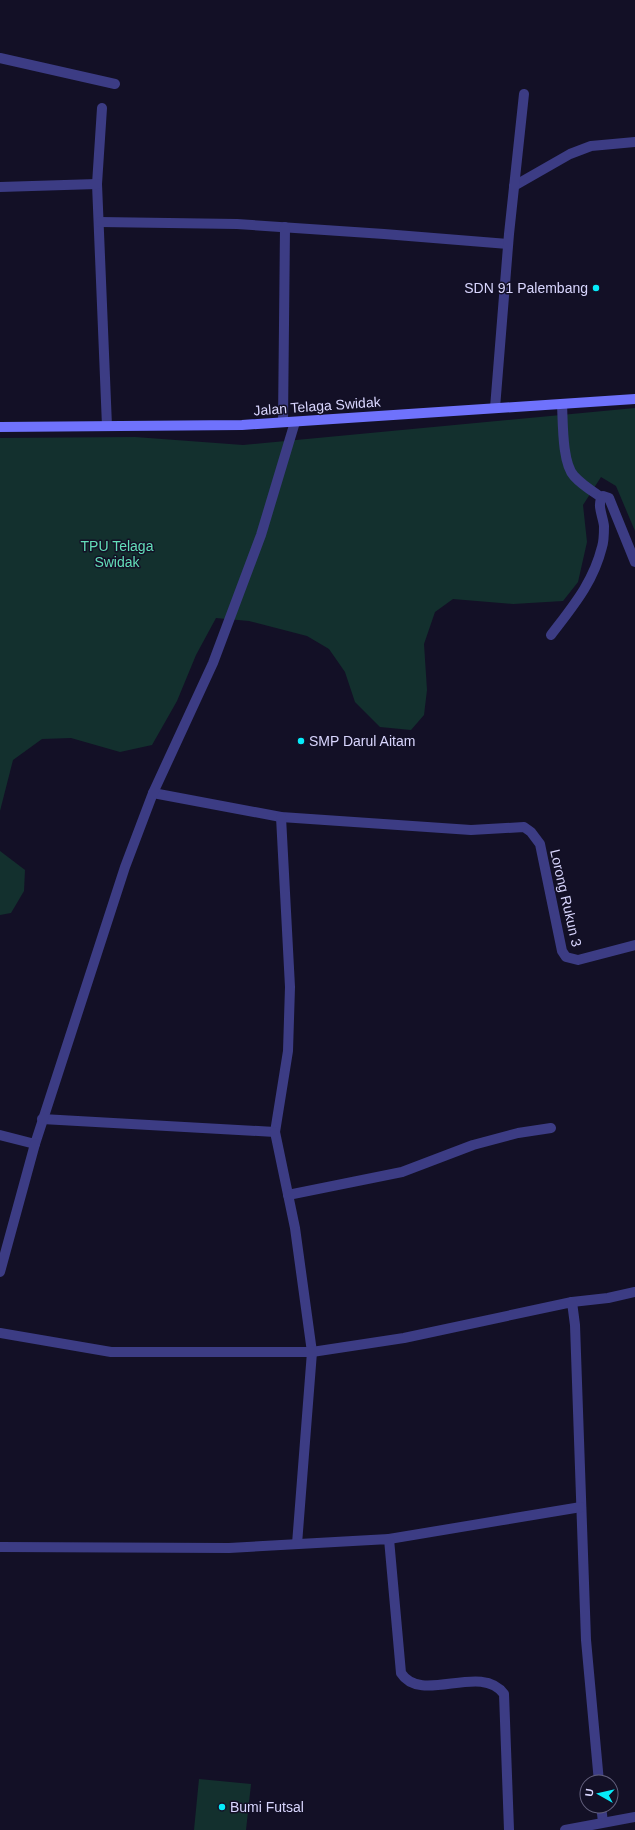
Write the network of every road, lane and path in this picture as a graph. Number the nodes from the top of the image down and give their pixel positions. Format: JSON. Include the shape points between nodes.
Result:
{"nodes":[{"id":1,"x":0,"y":58,"type":"edge"},
{"id":2,"x":116,"y":84,"type":"dead end"},
{"id":3,"x":524,"y":94,"type":"dead end"},
{"id":4,"x":102,"y":108,"type":"dead end"},
{"id":5,"x":635,"y":142,"type":"edge"},
{"id":6,"x":97,"y":184,"type":"junction"},
{"id":7,"x":514,"y":186,"type":"junction"},
{"id":8,"x":0,"y":187,"type":"edge"},
{"id":9,"x":100,"y":222,"type":"junction"},
{"id":10,"x":285,"y":227,"type":"junction"},
{"id":11,"x":508,"y":244,"type":"junction"},
{"id":12,"x":635,"y":399,"type":"edge"},
{"id":13,"x":562,"y":404,"type":"junction"},
{"id":14,"x":495,"y":408,"type":"junction"},
{"id":15,"x":283,"y":422,"type":"junction"},
{"id":16,"x":295,"y":422,"type":"junction"},
{"id":17,"x":0,"y":426,"type":"edge"},
{"id":18,"x":108,"y":426,"type":"junction"},
{"id":19,"x":601,"y":497,"type":"junction"},
{"id":20,"x":635,"y":562,"type":"edge"},
{"id":21,"x":551,"y":635,"type":"dead end"},
{"id":22,"x":153,"y":793,"type":"junction"},
{"id":23,"x":281,"y":817,"type":"junction"},
{"id":24,"x":635,"y":945,"type":"edge"},
{"id":25,"x":42,"y":1119,"type":"junction"},
{"id":26,"x":551,"y":1128,"type":"dead end"},
{"id":27,"x":275,"y":1132,"type":"junction"},
{"id":28,"x":0,"y":1135,"type":"edge"},
{"id":29,"x":35,"y":1144,"type":"junction"},
{"id":30,"x":288,"y":1196,"type":"junction"},
{"id":31,"x":0,"y":1272,"type":"edge"},
{"id":32,"x":635,"y":1292,"type":"edge"},
{"id":33,"x":572,"y":1302,"type":"junction"},
{"id":34,"x":0,"y":1333,"type":"edge"},
{"id":35,"x":312,"y":1352,"type":"junction"},
{"id":36,"x":581,"y":1507,"type":"junction"},
{"id":37,"x":389,"y":1540,"type":"junction"},
{"id":38,"x":297,"y":1544,"type":"junction"},
{"id":39,"x":0,"y":1547,"type":"edge"},
{"id":40,"x":598,"y":1774,"type":"edge"},
{"id":41,"x":602,"y":1814,"type":"edge"},
{"id":42,"x":635,"y":1817,"type":"edge"},
{"id":43,"x":603,"y":1822,"type":"junction"},
{"id":44,"x":509,"y":1830,"type":"edge"},
{"id":45,"x":566,"y":1830,"type":"edge"}],
"edges":[{"from":1,"to":2,"type":"street"},
{"from":3,"to":7,"type":"street"},
{"from":4,"to":6,"type":"street"},
{"from":5,"to":7,"type":"street","via":[[591,146],[570,154]]},
{"from":6,"to":8,"type":"street"},
{"from":6,"to":9,"type":"street"},
{"from":7,"to":11,"type":"street"},
{"from":9,"to":10,"type":"street"},
{"from":9,"to":18,"type":"street"},
{"from":10,"to":11,"type":"street"},
{"from":10,"to":15,"type":"street"},
{"from":11,"to":14,"type":"street"},
{"from":12,"to":13,"type":"street","name":"Jalan Telaga Swidak"},
{"from":13,"to":14,"type":"street","name":"Jalan Telaga Swidak"},
{"from":13,"to":19,"type":"street","via":[[569,468],[574,476]]},
{"from":14,"to":16,"type":"street","name":"Jalan Telaga Swidak"},
{"from":15,"to":16,"type":"street","name":"Jalan Telaga Swidak"},
{"from":15,"to":18,"type":"street","name":"Jalan Telaga Swidak","via":[[242,425]]},
{"from":16,"to":22,"type":"street","via":[[261,535],[213,663]]},
{"from":17,"to":18,"type":"street","name":"Jalan Telaga Swidak"},
{"from":19,"to":20,"type":"street","via":[[608,498]]},
{"from":19,"to":21,"type":"street","via":[[603,546],[597,566],[589,585]]},
{"from":22,"to":23,"type":"street"},
{"from":22,"to":25,"type":"street","via":[[125,866]]},
{"from":23,"to":24,"type":"street","name":"Lorong Rukun 3","via":[[471,830],[524,828],[531,832],[540,844],[562,951],[566,957],[578,960]]},
{"from":23,"to":27,"type":"street","via":[[290,988],[288,1051]]},
{"from":25,"to":27,"type":"street"},
{"from":25,"to":29,"type":"street"},
{"from":26,"to":30,"type":"street","via":[[473,1144],[402,1172]]},
{"from":27,"to":30,"type":"street"},
{"from":28,"to":29,"type":"street"},
{"from":29,"to":31,"type":"street"},
{"from":30,"to":35,"type":"street"},
{"from":32,"to":33,"type":"street"},
{"from":33,"to":35,"type":"street","via":[[404,1338]]},
{"from":33,"to":36,"type":"street","via":[[576,1325]]},
{"from":34,"to":35,"type":"street","via":[[111,1352]]},
{"from":35,"to":38,"type":"street"},
{"from":36,"to":37,"type":"street"},
{"from":36,"to":40,"type":"street","via":[[586,1640]]},
{"from":37,"to":38,"type":"street"},
{"from":37,"to":44,"type":"street","via":[[401,1673],[405,1680],[420,1686],[483,1682],[499,1687],[504,1694]]},
{"from":38,"to":39,"type":"street","via":[[229,1548]]},
{"from":41,"to":43,"type":"street"},
{"from":42,"to":43,"type":"street"},
{"from":43,"to":45,"type":"street"}]}
